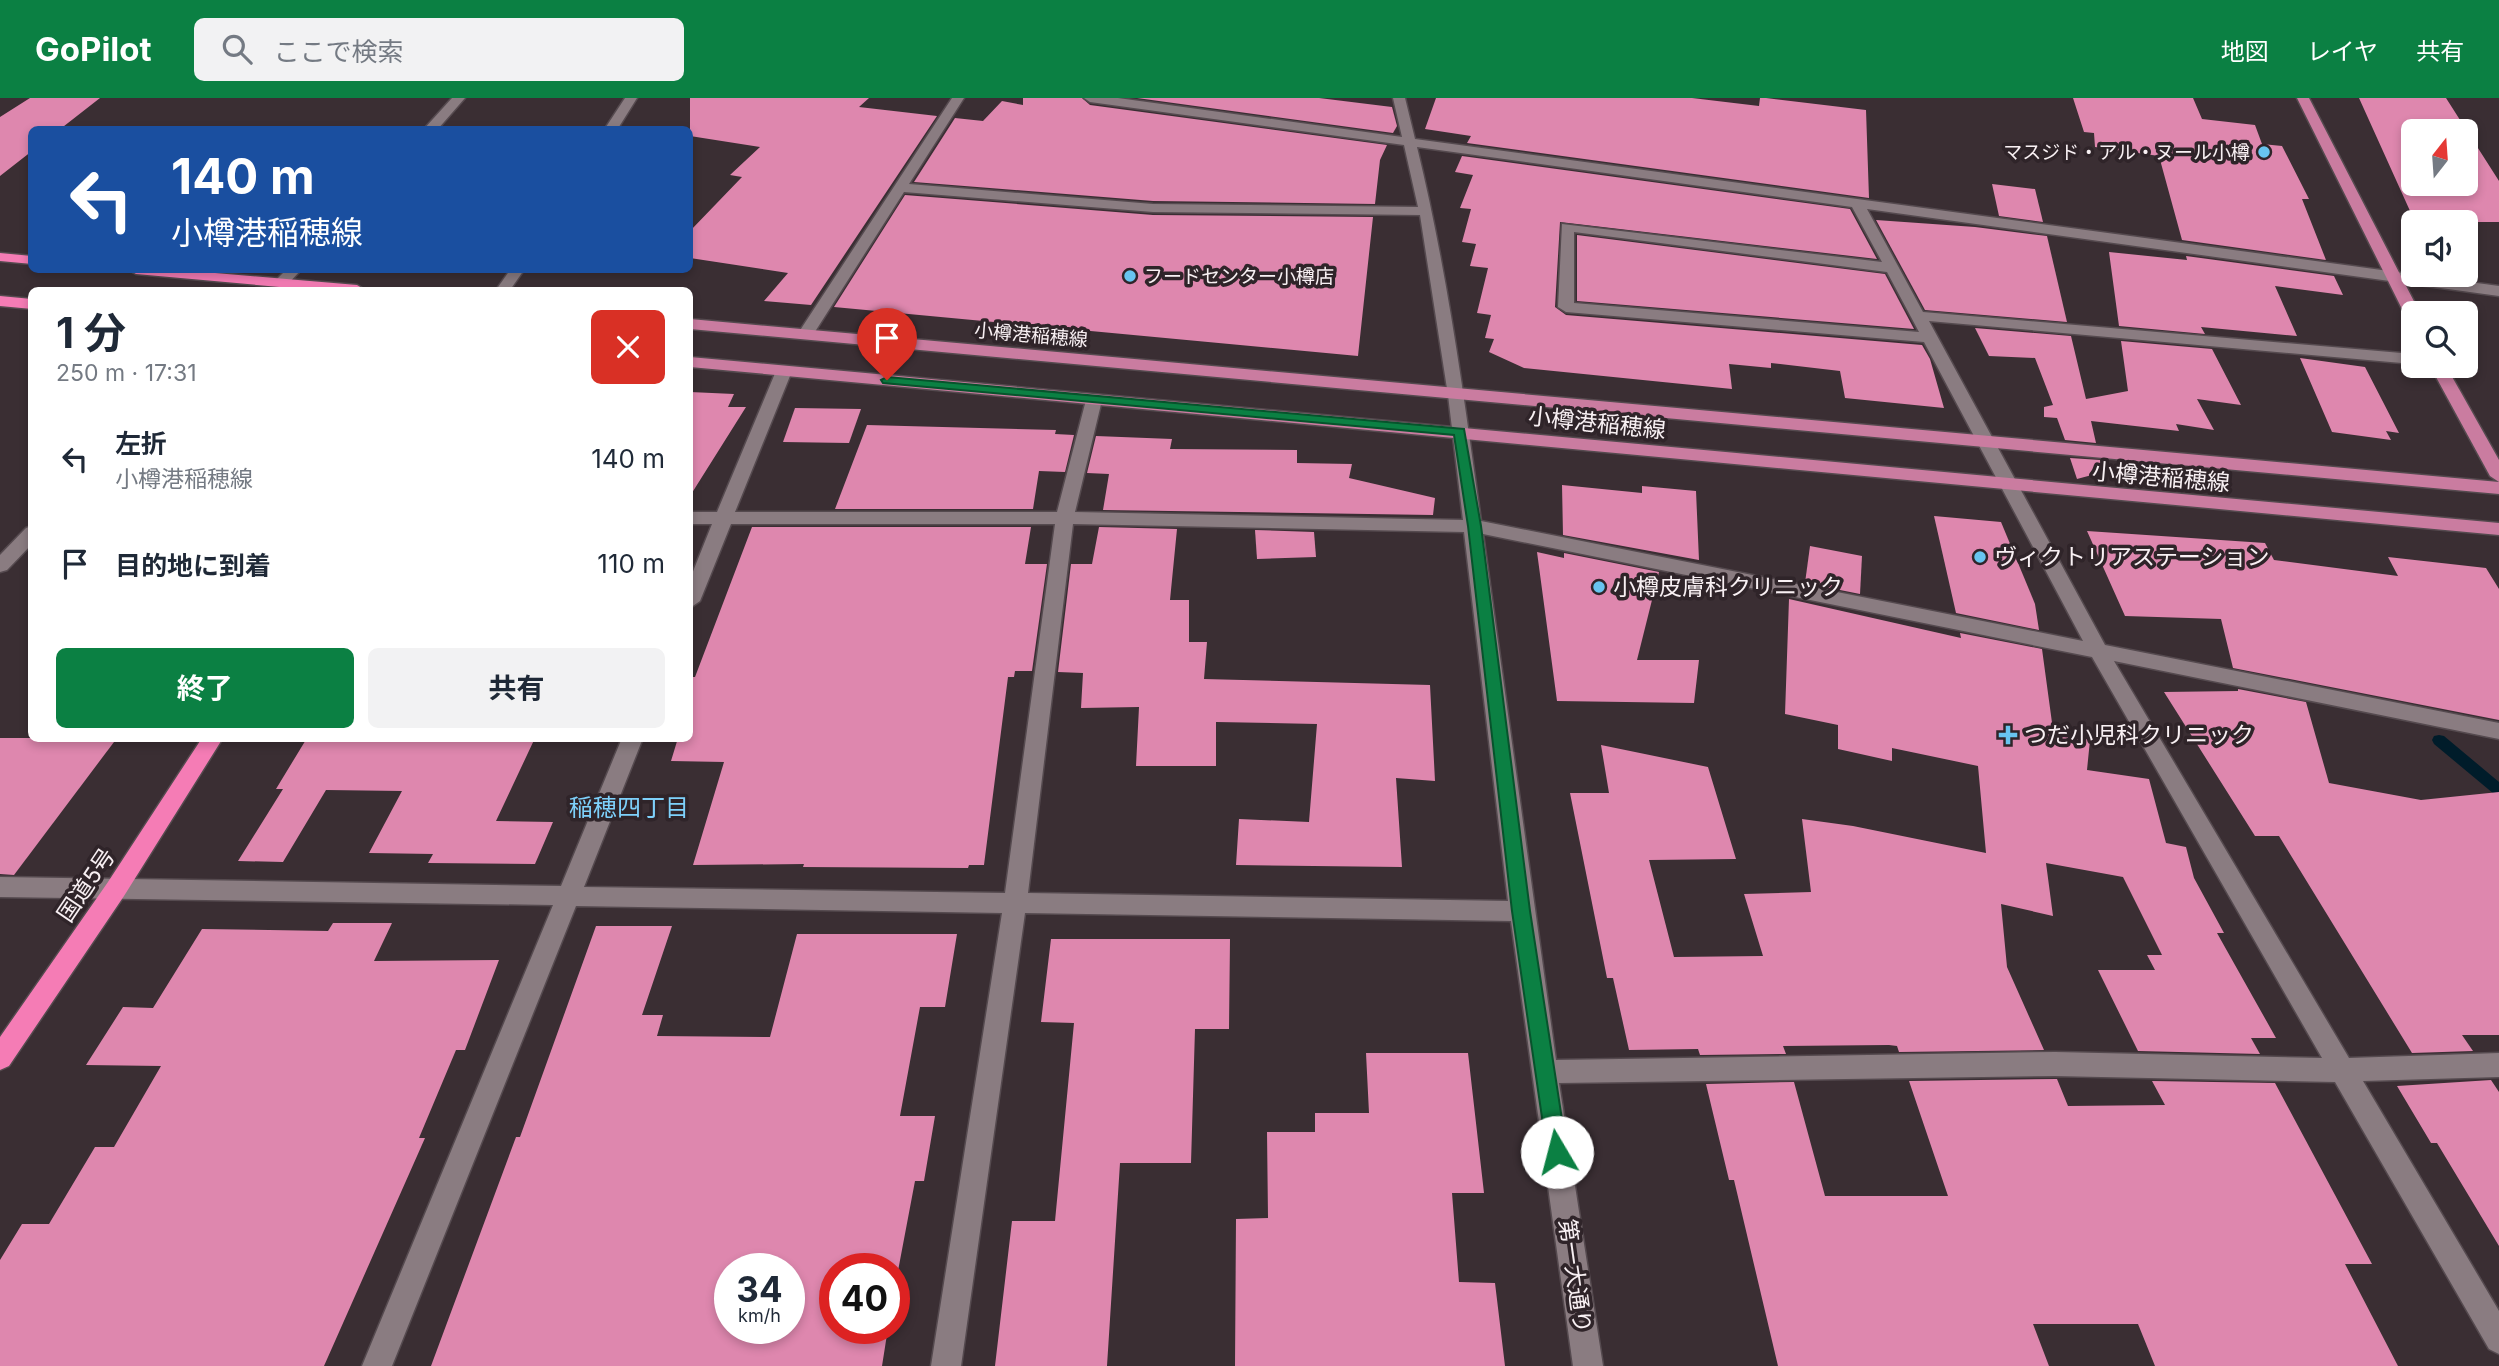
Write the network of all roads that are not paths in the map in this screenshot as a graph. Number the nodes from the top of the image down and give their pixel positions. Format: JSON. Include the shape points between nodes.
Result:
{"nodes":[{"id":1,"x":459,"y":98,"type":"edge"},
{"id":2,"x":631,"y":98,"type":"edge"},
{"id":3,"x":958,"y":98,"type":"edge"},
{"id":4,"x":1090,"y":98,"type":"edge"},
{"id":5,"x":1399,"y":98,"type":"edge"},
{"id":6,"x":2303,"y":98,"type":"edge"},
{"id":7,"x":433,"y":126,"type":"edge"},
{"id":8,"x":613,"y":126,"type":"edge"},
{"id":9,"x":1412,"y":142,"type":"junction"},
{"id":10,"x":898,"y":187,"type":"junction"},
{"id":11,"x":1856,"y":201,"type":"junction"},
{"id":12,"x":1426,"y":211,"type":"junction"},
{"id":13,"x":0,"y":257,"type":"edge"},
{"id":14,"x":28,"y":260,"type":"edge"},
{"id":15,"x":1893,"y":268,"type":"junction"},
{"id":16,"x":169,"y":273,"type":"edge"},
{"id":17,"x":291,"y":273,"type":"edge"},
{"id":18,"x":2394,"y":275,"type":"junction"},
{"id":19,"x":281,"y":283,"type":"junction"},
{"id":20,"x":324,"y":287,"type":"edge"},
{"id":21,"x":2499,"y":291,"type":"edge"},
{"id":22,"x":0,"y":301,"type":"edge"},
{"id":23,"x":2406,"y":301,"type":"edge"},
{"id":24,"x":28,"y":304,"type":"edge"},
{"id":25,"x":1920,"y":316,"type":"junction"},
{"id":26,"x":693,"y":324,"type":"edge"},
{"id":27,"x":805,"y":335,"type":"junction"},
{"id":28,"x":1932,"y":338,"type":"junction"},
{"id":29,"x":2401,"y":358,"type":"edge"},
{"id":30,"x":693,"y":362,"type":"edge"},
{"id":31,"x":784,"y":370,"type":"junction"},
{"id":32,"x":2445,"y":378,"type":"edge"},
{"id":33,"x":1456,"y":395,"type":"junction"},
{"id":34,"x":1094,"y":400,"type":"junction"},
{"id":35,"x":1460,"y":432,"type":"junction"},
{"id":36,"x":1987,"y":443,"type":"junction"},
{"id":37,"x":2499,"y":476,"type":"edge"},
{"id":38,"x":2011,"y":487,"type":"junction"},
{"id":39,"x":2499,"y":488,"type":"edge"},
{"id":40,"x":693,"y":518,"type":"edge"},
{"id":41,"x":1065,"y":518,"type":"junction"},
{"id":42,"x":723,"y":519,"type":"junction"},
{"id":43,"x":1475,"y":526,"type":"junction"},
{"id":44,"x":2499,"y":529,"type":"edge"},
{"id":45,"x":28,"y":536,"type":"edge"},
{"id":46,"x":0,"y":566,"type":"edge"},
{"id":47,"x":693,"y":594,"type":"edge"},
{"id":48,"x":2099,"y":652,"type":"junction"},
{"id":49,"x":2499,"y":731,"type":"edge"},
{"id":50,"x":210,"y":742,"type":"edge"},
{"id":51,"x":631,"y":742,"type":"edge"},
{"id":52,"x":0,"y":887,"type":"edge"},
{"id":53,"x":116,"y":889,"type":"junction"},
{"id":54,"x":569,"y":896,"type":"junction"},
{"id":55,"x":1015,"y":903,"type":"junction"},
{"id":56,"x":1521,"y":911,"type":"junction"},
{"id":57,"x":0,"y":1058,"type":"edge"},
{"id":58,"x":2499,"y":1065,"type":"edge"},
{"id":59,"x":2343,"y":1070,"type":"junction"},
{"id":60,"x":1545,"y":1072,"type":"junction"},
{"id":61,"x":2499,"y":1339,"type":"edge"},
{"id":62,"x":377,"y":1366,"type":"edge"},
{"id":63,"x":946,"y":1366,"type":"edge"},
{"id":64,"x":1588,"y":1366,"type":"edge"}],
"edges":[{"from":1,"to":7,"type":"street"},
{"from":2,"to":8,"type":"street"},
{"from":3,"to":10,"type":"street"},
{"from":4,"to":9,"type":"street"},
{"from":5,"to":9,"type":"street","name":"第一大通り"},
{"from":6,"to":18,"type":"main road"},
{"from":9,"to":11,"type":"street"},
{"from":9,"to":12,"type":"street","name":"第一大通り"},
{"from":10,"to":12,"type":"street","via":[[1153,208]]},
{"from":10,"to":27,"type":"street"},
{"from":11,"to":15,"type":"street"},
{"from":11,"to":18,"type":"street"},
{"from":12,"to":33,"type":"street","name":"第一大通り"},
{"from":13,"to":14,"type":"highway"},
{"from":15,"to":25,"type":"street"},
{"from":15,"to":28,"type":"street","via":[[1567,227],[1566,307]]},
{"from":16,"to":19,"type":"highway"},
{"from":17,"to":19,"type":"street"},
{"from":18,"to":21,"type":"street"},
{"from":18,"to":23,"type":"main road"},
{"from":19,"to":20,"type":"highway"},
{"from":22,"to":24,"type":"highway"},
{"from":25,"to":28,"type":"street"},
{"from":25,"to":29,"type":"street"},
{"from":26,"to":27,"type":"main road","name":"小樽港稲穂線"},
{"from":27,"to":33,"type":"main road","name":"小樽港稲穂線"},
{"from":28,"to":36,"type":"street"},
{"from":30,"to":31,"type":"main road","name":"小樽港稲穂線"},
{"from":31,"to":34,"type":"main road","name":"小樽港稲穂線"},
{"from":31,"to":42,"type":"street"},
{"from":32,"to":37,"type":"main road"},
{"from":33,"to":35,"type":"street","name":"第一大通り"},
{"from":33,"to":36,"type":"main road","name":"小樽港稲穂線"},
{"from":34,"to":35,"type":"main road","name":"小樽港稲穂線"},
{"from":34,"to":41,"type":"street"},
{"from":35,"to":38,"type":"main road","name":"小樽港稲穂線"},
{"from":35,"to":43,"type":"street","name":"第一大通り"},
{"from":36,"to":38,"type":"street"},
{"from":36,"to":39,"type":"main road","name":"小樽港稲穂線"},
{"from":38,"to":44,"type":"main road","name":"小樽港稲穂線"},
{"from":38,"to":48,"type":"street"},
{"from":40,"to":42,"type":"street"},
{"from":41,"to":42,"type":"street"},
{"from":41,"to":43,"type":"street"},
{"from":41,"to":55,"type":"street"},
{"from":42,"to":47,"type":"street"},
{"from":43,"to":48,"type":"street"},
{"from":43,"to":56,"type":"street","name":"第一大通り"},
{"from":45,"to":46,"type":"street"},
{"from":48,"to":49,"type":"street"},
{"from":48,"to":59,"type":"street"},
{"from":50,"to":53,"type":"highway","name":"国道5号"},
{"from":51,"to":54,"type":"street"},
{"from":52,"to":53,"type":"street"},
{"from":53,"to":54,"type":"street"},
{"from":53,"to":57,"type":"highway","name":"国道5号"},
{"from":54,"to":55,"type":"street"},
{"from":54,"to":62,"type":"street"},
{"from":55,"to":56,"type":"street"},
{"from":55,"to":63,"type":"street"},
{"from":56,"to":60,"type":"street","name":"第一大通り"},
{"from":58,"to":59,"type":"street"},
{"from":59,"to":60,"type":"street","via":[[2055,1064]]},
{"from":59,"to":61,"type":"street"},
{"from":60,"to":64,"type":"street","name":"第一大通り"}]}
